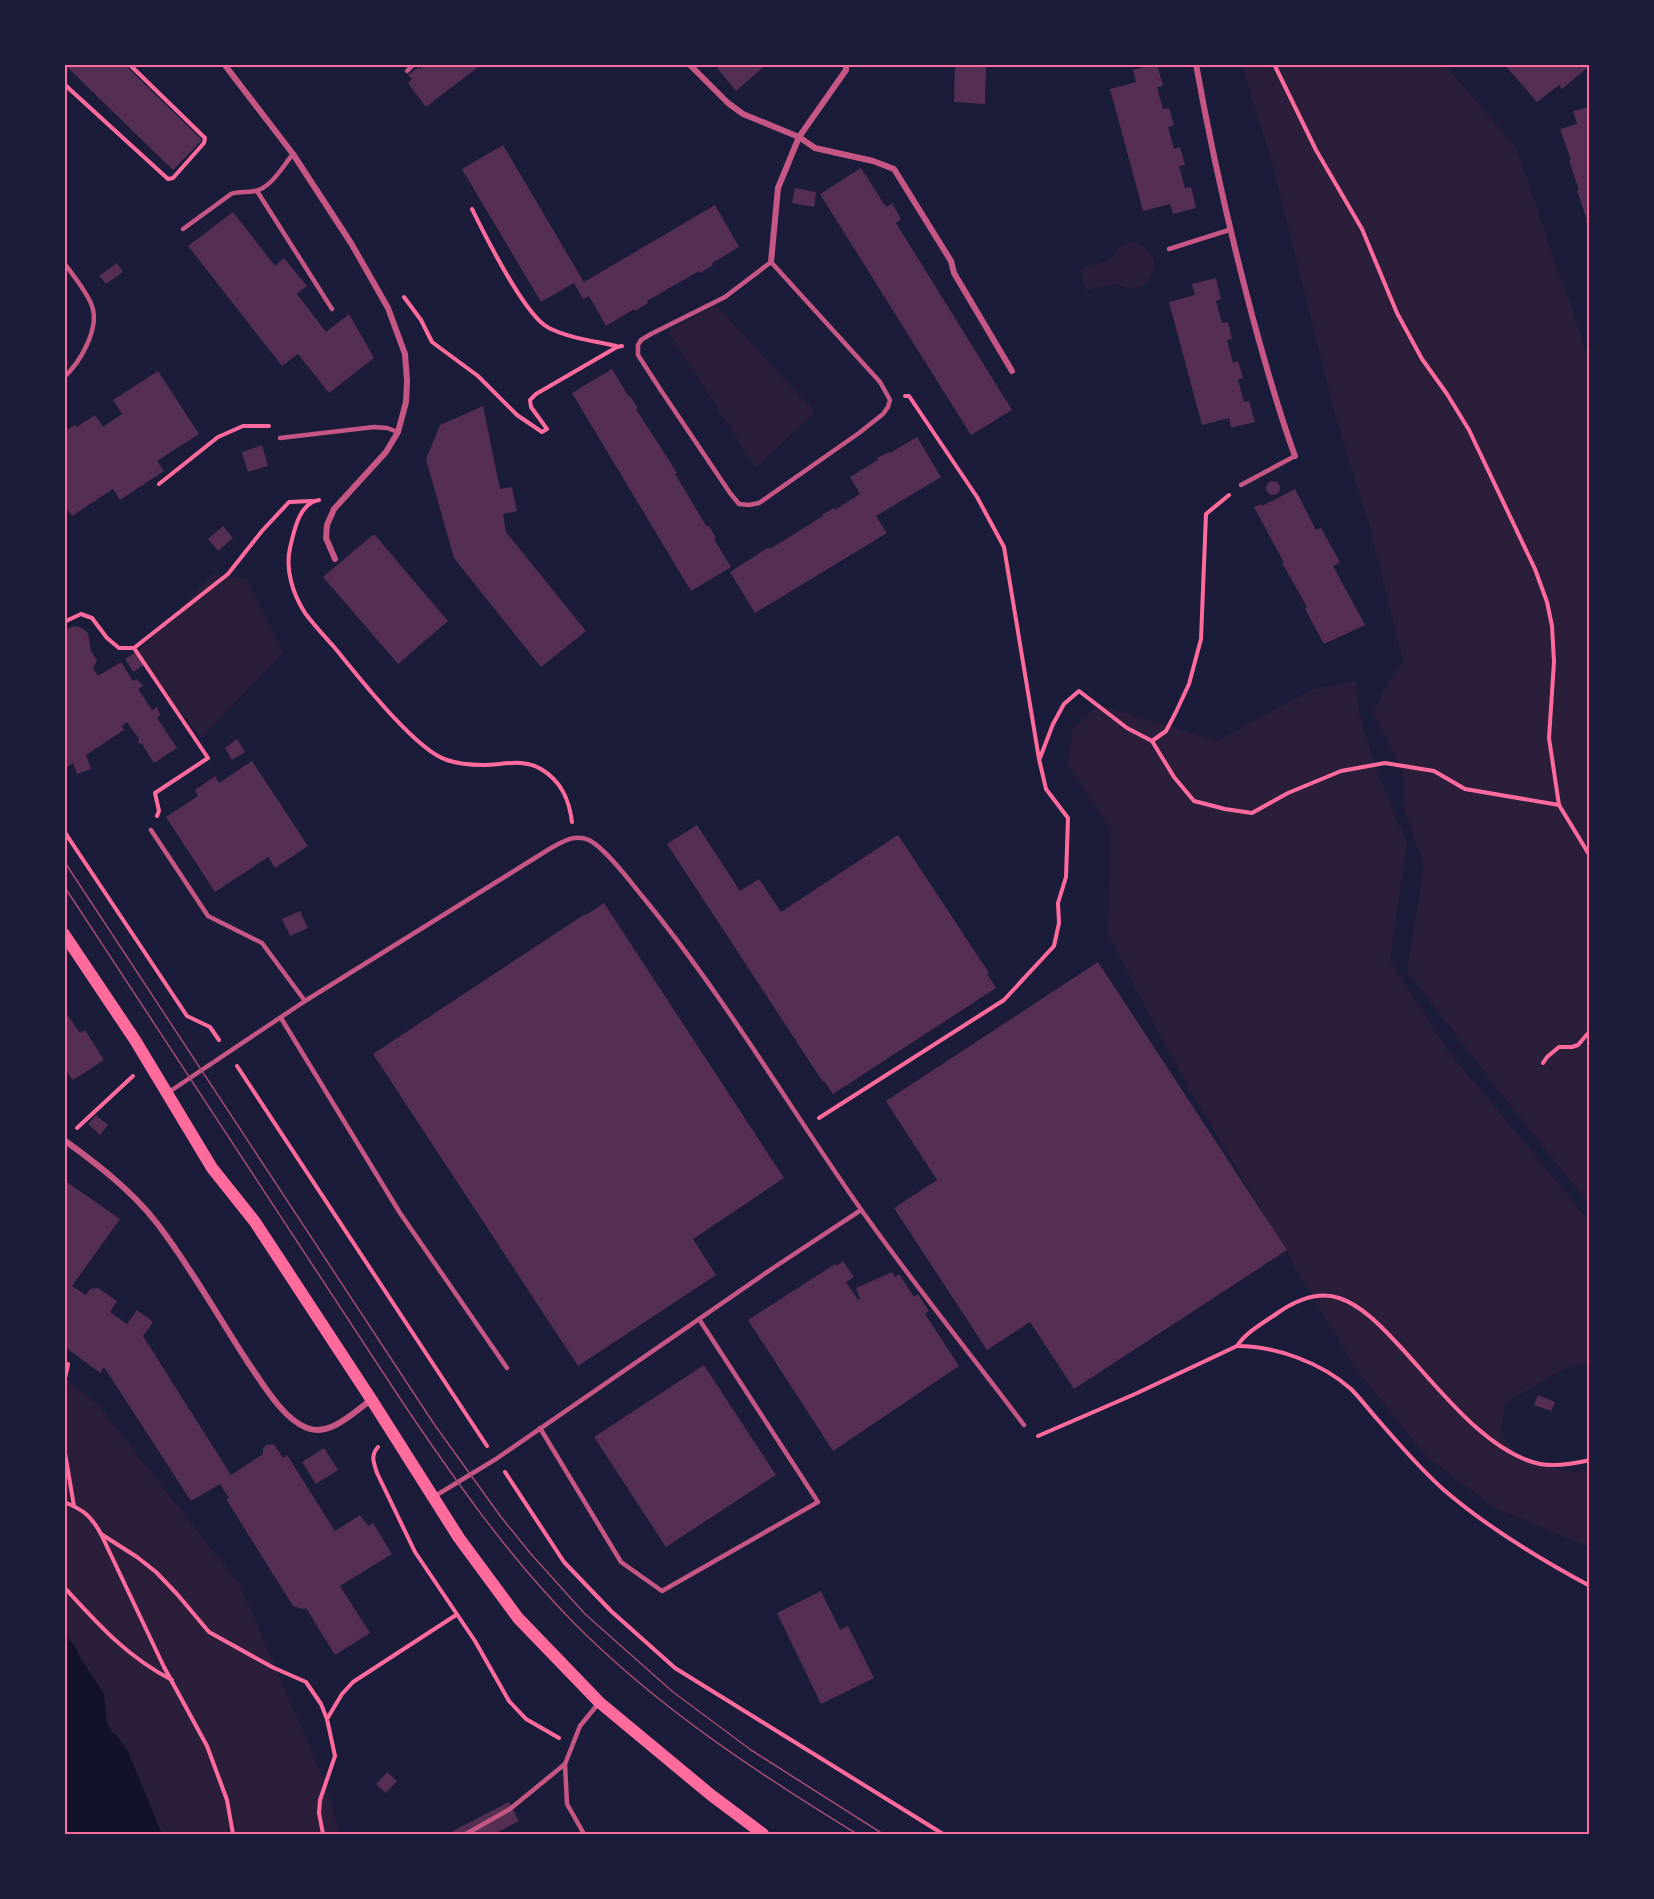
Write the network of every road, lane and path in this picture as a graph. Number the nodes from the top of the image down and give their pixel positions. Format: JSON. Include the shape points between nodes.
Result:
{"nodes":[{"id":1,"x":129,"y":64,"type":"edge"},
{"id":2,"x":224,"y":64,"type":"edge"},
{"id":3,"x":414,"y":64,"type":"edge"},
{"id":4,"x":689,"y":64,"type":"edge"},
{"id":5,"x":846,"y":64,"type":"edge"},
{"id":6,"x":1196,"y":64,"type":"edge"},
{"id":7,"x":1274,"y":64,"type":"edge"},
{"id":8,"x":407,"y":71,"type":"dead end"},
{"id":9,"x":64,"y":84,"type":"edge"},
{"id":10,"x":799,"y":138,"type":"junction"},
{"id":11,"x":292,"y":154,"type":"junction"},
{"id":12,"x":256,"y":191,"type":"junction"},
{"id":13,"x":472,"y":209,"type":"dead end"},
{"id":14,"x":183,"y":229,"type":"dead end"},
{"id":15,"x":1229,"y":230,"type":"junction"},
{"id":16,"x":1169,"y":249,"type":"dead end"},
{"id":17,"x":771,"y":262,"type":"junction"},
{"id":18,"x":64,"y":263,"type":"edge"},
{"id":19,"x":332,"y":309,"type":"dead end"},
{"id":20,"x":421,"y":320,"type":"dead end"},
{"id":21,"x":638,"y":345,"type":"junction"},
{"id":22,"x":616,"y":347,"type":"junction"},
{"id":23,"x":1012,"y":372,"type":"dead end"},
{"id":24,"x":64,"y":377,"type":"edge"},
{"id":25,"x":898,"y":395,"type":"dead end"},
{"id":26,"x":398,"y":432,"type":"junction"},
{"id":27,"x":280,"y":438,"type":"joint"},
{"id":28,"x":1295,"y":456,"type":"joint"},
{"id":29,"x":159,"y":484,"type":"dead end"},
{"id":30,"x":1241,"y":485,"type":"joint"},
{"id":31,"x":346,"y":495,"type":"junction"},
{"id":32,"x":313,"y":501,"type":"junction"},
{"id":33,"x":335,"y":559,"type":"dead end"},
{"id":34,"x":64,"y":622,"type":"edge"},
{"id":35,"x":134,"y":648,"type":"junction"},
{"id":36,"x":1152,"y":741,"type":"junction"},
{"id":37,"x":1039,"y":759,"type":"junction"},
{"id":38,"x":1559,"y":805,"type":"junction"},
{"id":39,"x":151,"y":830,"type":"joint"},
{"id":40,"x":64,"y":831,"type":"edge"},
{"id":41,"x":573,"y":837,"type":"junction"},
{"id":42,"x":1590,"y":856,"type":"edge"},
{"id":43,"x":64,"y":934,"type":"edge"},
{"id":44,"x":305,"y":1001,"type":"junction"},
{"id":45,"x":281,"y":1018,"type":"junction"},
{"id":46,"x":1590,"y":1031,"type":"edge"},
{"id":47,"x":228,"y":1053,"type":"junction"},
{"id":48,"x":1543,"y":1063,"type":"dead end"},
{"id":49,"x":134,"y":1076,"type":"dead end"},
{"id":50,"x":167,"y":1094,"type":"junction"},
{"id":51,"x":86,"y":1119,"type":"dead end"},
{"id":52,"x":804,"y":1128,"type":"junction"},
{"id":53,"x":64,"y":1140,"type":"edge"},
{"id":54,"x":861,"y":1210,"type":"junction"},
{"id":55,"x":699,"y":1319,"type":"junction"},
{"id":56,"x":1237,"y":1346,"type":"junction"},
{"id":57,"x":68,"y":1364,"type":"dead end"},
{"id":58,"x":507,"y":1368,"type":"dead end"},
{"id":59,"x":64,"y":1383,"type":"edge"},
{"id":60,"x":371,"y":1399,"type":"junction"},
{"id":61,"x":1024,"y":1425,"type":"joint"},
{"id":62,"x":540,"y":1428,"type":"junction"},
{"id":63,"x":64,"y":1447,"type":"edge"},
{"id":64,"x":378,"y":1447,"type":"dead end"},
{"id":65,"x":496,"y":1459,"type":"junction"},
{"id":66,"x":1590,"y":1461,"type":"edge"},
{"id":67,"x":66,"y":1466,"type":"edge"},
{"id":68,"x":432,"y":1497,"type":"junction"},
{"id":69,"x":64,"y":1502,"type":"edge"},
{"id":70,"x":74,"y":1506,"type":"junction"},
{"id":71,"x":101,"y":1534,"type":"junction"},
{"id":72,"x":1590,"y":1586,"type":"edge"},
{"id":73,"x":64,"y":1587,"type":"edge"},
{"id":74,"x":456,"y":1615,"type":"junction"},
{"id":75,"x":172,"y":1680,"type":"junction"},
{"id":76,"x":599,"y":1702,"type":"junction"},
{"id":77,"x":327,"y":1719,"type":"junction"},
{"id":78,"x":572,"y":1747,"type":"junction"},
{"id":79,"x":565,"y":1764,"type":"junction"},
{"id":80,"x":233,"y":1834,"type":"edge"},
{"id":81,"x":323,"y":1834,"type":"edge"},
{"id":82,"x":466,"y":1834,"type":"edge"},
{"id":83,"x":584,"y":1834,"type":"edge"},
{"id":84,"x":763,"y":1834,"type":"edge"},
{"id":85,"x":943,"y":1834,"type":"edge"}],
"edges":[{"from":1,"to":9,"type":"path","via":[[205,138],[173,178],[168,179]]},
{"from":2,"to":11,"type":"street"},
{"from":3,"to":8,"type":"lane"},
{"from":4,"to":10,"type":"street","via":[[743,114]]},
{"from":5,"to":10,"type":"street","via":[[846,70]]},
{"from":6,"to":15,"type":"street"},
{"from":7,"to":38,"type":"path","via":[[1316,150],[1362,229],[1397,313],[1468,430],[1535,569],[1552,626],[1549,738]]},
{"from":10,"to":17,"type":"street","via":[[778,188]]},
{"from":10,"to":23,"type":"street","via":[[815,148],[894,169],[951,261],[954,273]]},
{"from":11,"to":12,"type":"lane","via":[[269,183]]},
{"from":11,"to":26,"type":"street","via":[[375,284],[398,330],[407,381]]},
{"from":12,"to":14,"type":"lane","via":[[231,194]]},
{"from":12,"to":19,"type":"lane"},
{"from":13,"to":22,"type":"path","via":[[537,320],[549,328]]},
{"from":15,"to":16,"type":"lane"},
{"from":15,"to":28,"type":"street"},
{"from":17,"to":21,"type":"lane","via":[[725,297],[651,334]]},
{"from":17,"to":21,"type":"lane","via":[[880,382],[890,400],[882,414],[859,433],[759,502],[739,504],[730,493],[638,355]]},
{"from":18,"to":24,"type":"lane","via":[[94,314],[89,342]]},
{"from":20,"to":22,"type":"path","via":[[432,342],[477,376],[517,416],[542,432],[546,429],[530,400]]},
{"from":21,"to":22,"type":"path"},
{"from":25,"to":37,"type":"path","via":[[909,396],[977,497],[1004,547]]},
{"from":26,"to":27,"type":"lane","via":[[374,427]]},
{"from":26,"to":31,"type":"street","via":[[371,471]]},
{"from":27,"to":29,"type":"path","via":[[276,427],[243,426],[218,437]]},
{"from":28,"to":30,"type":"lane"},
{"from":30,"to":36,"type":"path","via":[[1206,514],[1201,639],[1189,684],[1176,712],[1166,731]]},
{"from":31,"to":32,"type":"path"},
{"from":31,"to":33,"type":"street","via":[[327,525],[326,538]]},
{"from":32,"to":35,"type":"path","via":[[289,502],[228,574]]},
{"from":32,"to":41,"type":"path","via":[[302,512],[289,554],[294,590],[305,613],[429,751],[445,760],[463,763],[529,764],[550,775],[568,800]]},
{"from":34,"to":35,"type":"path","via":[[81,614],[92,618],[120,648]]},
{"from":35,"to":39,"type":"path","via":[[208,758],[155,793],[159,812]]},
{"from":36,"to":37,"type":"path","via":[[1127,728],[1079,691],[1064,704]]},
{"from":36,"to":38,"type":"path","via":[[1194,801],[1252,813],[1341,771],[1385,763],[1434,771],[1465,789]]},
{"from":37,"to":52,"type":"path","via":[[1046,789],[1068,818],[1066,877],[1058,903],[1054,946],[1004,1000]]},
{"from":38,"to":42,"type":"path"},
{"from":39,"to":44,"type":"lane","via":[[208,916],[262,944]]},
{"from":40,"to":47,"type":"path","via":[[188,1016],[210,1027]]},
{"from":41,"to":44,"type":"lane"},
{"from":41,"to":52,"type":"lane","via":[[590,841],[613,861],[665,924],[703,974]]},
{"from":43,"to":50,"type":"main road"},
{"from":44,"to":45,"type":"lane"},
{"from":45,"to":47,"type":"lane"},
{"from":45,"to":58,"type":"lane","via":[[400,1213]]},
{"from":46,"to":48,"type":"path","via":[[1578,1045],[1559,1047]]},
{"from":47,"to":50,"type":"lane"},
{"from":47,"to":65,"type":"path"},
{"from":49,"to":51,"type":"path"},
{"from":50,"to":60,"type":"main road","via":[[212,1168],[255,1222]]},
{"from":52,"to":54,"type":"lane"},
{"from":53,"to":60,"type":"street","via":[[117,1181],[156,1221],[255,1374],[295,1420],[317,1430],[332,1426]]},
{"from":54,"to":55,"type":"lane"},
{"from":54,"to":61,"type":"lane"},
{"from":55,"to":62,"type":"lane"},
{"from":55,"to":62,"type":"lane","via":[[819,1502],[662,1592],[621,1562]]},
{"from":56,"to":61,"type":"path","via":[[1035,1437]]},
{"from":56,"to":66,"type":"path","via":[[1295,1302],[1318,1296],[1338,1297],[1361,1309],[1384,1329],[1470,1421],[1509,1451],[1549,1465]]},
{"from":56,"to":72,"type":"path","via":[[1262,1348],[1302,1361],[1340,1381],[1458,1502],[1509,1539]]},
{"from":57,"to":59,"type":"path"},
{"from":60,"to":68,"type":"main road"},
{"from":62,"to":65,"type":"lane"},
{"from":63,"to":67,"type":"path"},
{"from":64,"to":74,"type":"path","via":[[373,1460],[377,1473],[415,1552]]},
{"from":65,"to":68,"type":"lane"},
{"from":65,"to":85,"type":"path","via":[[564,1562],[675,1668]]},
{"from":67,"to":70,"type":"path"},
{"from":68,"to":76,"type":"main road","via":[[518,1618]]},
{"from":69,"to":70,"type":"path"},
{"from":70,"to":71,"type":"path","via":[[93,1519]]},
{"from":71,"to":75,"type":"path"},
{"from":71,"to":77,"type":"path","via":[[156,1572],[209,1632],[306,1682]]},
{"from":73,"to":75,"type":"path","via":[[135,1658]]},
{"from":74,"to":77,"type":"path","via":[[353,1682]]},
{"from":74,"to":78,"type":"path","via":[[517,1711]]},
{"from":75,"to":80,"type":"path","via":[[207,1746],[227,1800]]},
{"from":76,"to":78,"type":"lane","via":[[580,1726]]},
{"from":76,"to":84,"type":"main road"},
{"from":77,"to":81,"type":"path","via":[[335,1756],[320,1800]]},
{"from":78,"to":79,"type":"lane"},
{"from":79,"to":82,"type":"lane","via":[[510,1809]]},
{"from":79,"to":83,"type":"lane","via":[[567,1804]]}]}
